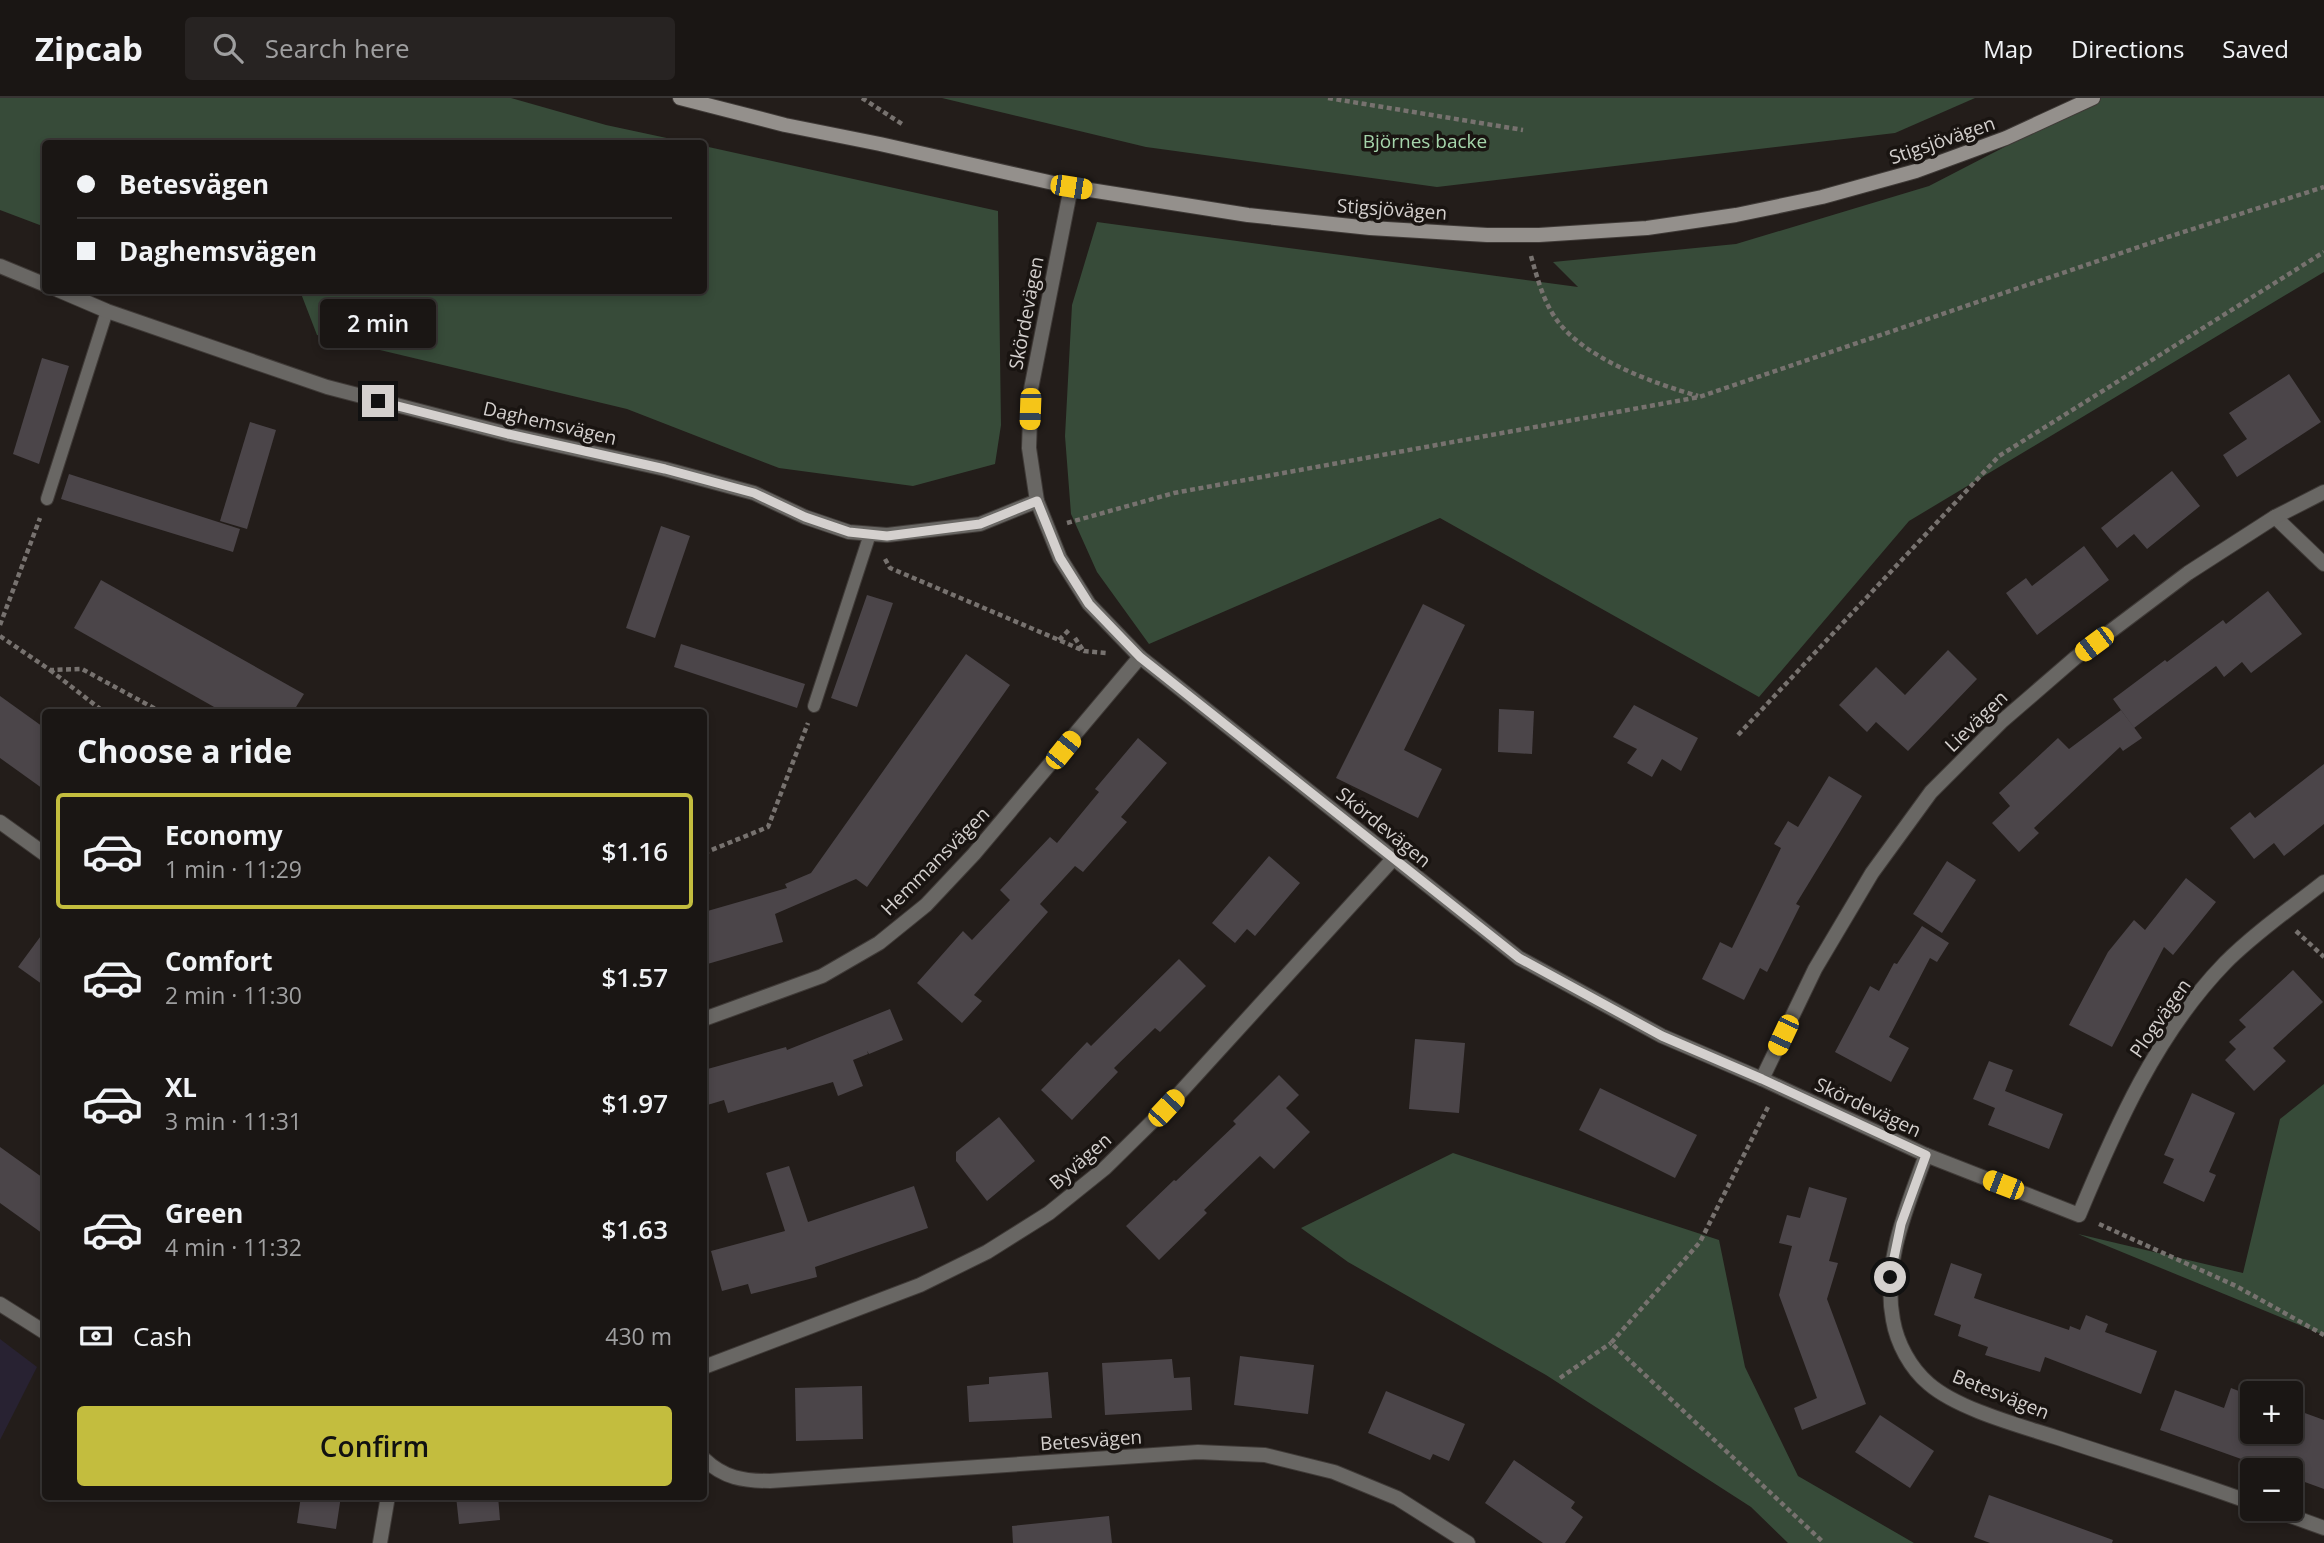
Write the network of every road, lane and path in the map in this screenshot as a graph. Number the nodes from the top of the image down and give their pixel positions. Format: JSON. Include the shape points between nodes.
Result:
{"nodes":[{"id":1,"x":680,"y":98,"type":"edge"},
{"id":2,"x":1328,"y":98,"type":"edge"},
{"id":3,"x":2093,"y":98,"type":"edge"},
{"id":4,"x":1523,"y":130,"type":"dead end"},
{"id":5,"x":1071,"y":187,"type":"junction"},
{"id":6,"x":2324,"y":187,"type":"edge"},
{"id":7,"x":2324,"y":252,"type":"edge"},
{"id":8,"x":1530,"y":254,"type":"dead end"},
{"id":9,"x":0,"y":266,"type":"edge"},
{"id":10,"x":42,"y":283,"type":"edge"},
{"id":11,"x":67,"y":294,"type":"edge"},
{"id":12,"x":107,"y":311,"type":"junction"},
{"id":13,"x":1699,"y":397,"type":"junction"},
{"id":14,"x":2324,"y":492,"type":"edge"},
{"id":15,"x":47,"y":499,"type":"joint"},
{"id":16,"x":1037,"y":501,"type":"junction"},
{"id":17,"x":2275,"y":517,"type":"junction"},
{"id":18,"x":1049,"y":528,"type":"junction"},
{"id":19,"x":870,"y":534,"type":"junction"},
{"id":20,"x":2324,"y":564,"type":"edge"},
{"id":21,"x":0,"y":625,"type":"edge"},
{"id":22,"x":1069,"y":630,"type":"dead end"},
{"id":23,"x":0,"y":636,"type":"edge"},
{"id":24,"x":1075,"y":638,"type":"dead end"},
{"id":25,"x":1059,"y":640,"type":"junction"},
{"id":26,"x":1084,"y":650,"type":"junction"},
{"id":27,"x":1140,"y":657,"type":"junction"},
{"id":28,"x":50,"y":670,"type":"junction"},
{"id":29,"x":814,"y":706,"type":"joint"},
{"id":30,"x":100,"y":709,"type":"edge"},
{"id":31,"x":155,"y":709,"type":"edge"},
{"id":32,"x":1738,"y":735,"type":"dead end"},
{"id":33,"x":0,"y":822,"type":"edge"},
{"id":34,"x":42,"y":852,"type":"edge"},
{"id":35,"x":707,"y":852,"type":"edge"},
{"id":36,"x":1393,"y":859,"type":"junction"},
{"id":37,"x":2324,"y":882,"type":"edge"},
{"id":38,"x":2280,"y":916,"type":"junction"},
{"id":39,"x":2324,"y":957,"type":"edge"},
{"id":40,"x":707,"y":1018,"type":"edge"},
{"id":41,"x":1762,"y":1079,"type":"junction"},
{"id":42,"x":1778,"y":1087,"type":"junction"},
{"id":43,"x":1926,"y":1155,"type":"junction"},
{"id":44,"x":2079,"y":1215,"type":"junction"},
{"id":45,"x":0,"y":1304,"type":"edge"},
{"id":46,"x":42,"y":1330,"type":"edge"},
{"id":47,"x":2324,"y":1335,"type":"edge"},
{"id":48,"x":1611,"y":1343,"type":"junction"},
{"id":49,"x":707,"y":1366,"type":"edge"},
{"id":50,"x":1560,"y":1378,"type":"dead end"},
{"id":51,"x":707,"y":1462,"type":"edge"},
{"id":52,"x":2240,"y":1499,"type":"edge"},
{"id":53,"x":387,"y":1500,"type":"edge"},
{"id":54,"x":2303,"y":1520,"type":"edge"},
{"id":55,"x":2324,"y":1528,"type":"edge"},
{"id":56,"x":380,"y":1543,"type":"edge"},
{"id":57,"x":1468,"y":1543,"type":"edge"},
{"id":58,"x":1824,"y":1543,"type":"edge"}],
"edges":[{"from":1,"to":5,"type":"main road","name":"Stigsjövägen"},
{"from":2,"to":4,"type":"path"},
{"from":3,"to":5,"type":"main road","name":"Stigsjövägen","via":[[2006,138],[1916,171],[1810,200],[1647,228],[1487,235],[1370,228],[1248,215]]},
{"from":5,"to":16,"type":"street","name":"Skördevägen","via":[[1031,390],[1030,448]]},
{"from":6,"to":13,"type":"path"},
{"from":7,"to":32,"type":"path","via":[[1999,456]]},
{"from":8,"to":13,"type":"path","via":[[1555,318],[1577,340],[1611,363]]},
{"from":9,"to":10,"type":"street"},
{"from":11,"to":12,"type":"street","name":"Daghemsvägen"},
{"from":12,"to":15,"type":"lane"},
{"from":12,"to":19,"type":"street","name":"Daghemsvägen","via":[[327,387],[678,472],[754,493],[849,532]]},
{"from":13,"to":18,"type":"path","via":[[1174,493]]},
{"from":14,"to":17,"type":"street","name":"Lievägen"},
{"from":15,"to":21,"type":"path"},
{"from":16,"to":18,"type":"street","name":"Skördevägen"},
{"from":16,"to":19,"type":"street","name":"Daghemsvägen","via":[[980,524],[887,536]]},
{"from":17,"to":20,"type":"street"},
{"from":17,"to":41,"type":"street","name":"Lievägen","via":[[2188,573],[2075,658],[2001,722],[1931,793],[1872,873],[1815,969]]},
{"from":18,"to":27,"type":"street","name":"Skördevägen","via":[[1060,558],[1089,604]]},
{"from":19,"to":25,"type":"path","via":[[890,568]]},
{"from":19,"to":29,"type":"lane"},
{"from":22,"to":25,"type":"path"},
{"from":23,"to":28,"type":"path"},
{"from":24,"to":26,"type":"path"},
{"from":25,"to":26,"type":"path"},
{"from":26,"to":27,"type":"path"},
{"from":27,"to":36,"type":"street","name":"Skördevägen"},
{"from":27,"to":40,"type":"street","name":"Hemmansvägen","via":[[1048,769],[926,905],[879,943],[822,976]]},
{"from":28,"to":30,"type":"path"},
{"from":28,"to":31,"type":"path","via":[[82,669]]},
{"from":29,"to":35,"type":"path","via":[[768,827]]},
{"from":33,"to":34,"type":"street"},
{"from":36,"to":41,"type":"street","name":"Skördevägen","via":[[1519,958],[1662,1036]]},
{"from":36,"to":49,"type":"street","name":"Byvägen","via":[[1166,1108],[1105,1168],[1049,1213],[987,1252],[920,1285]]},
{"from":37,"to":38,"type":"street","name":"Plogvägen"},
{"from":38,"to":39,"type":"path"},
{"from":38,"to":44,"type":"street","name":"Plogvägen","via":[[2226,963],[2184,1012],[2144,1076]]},
{"from":41,"to":42,"type":"street","name":"Skördevägen"},
{"from":42,"to":43,"type":"street","name":"Skördevägen"},
{"from":42,"to":48,"type":"path","via":[[1700,1242]]},
{"from":43,"to":44,"type":"street","name":"Skördevägen"},
{"from":43,"to":52,"type":"street","name":"Betesvägen","via":[[1901,1224],[1890,1277],[1893,1320],[1904,1354],[1928,1384],[2000,1419]]},
{"from":44,"to":47,"type":"path","via":[[2236,1286]]},
{"from":45,"to":46,"type":"street"},
{"from":48,"to":50,"type":"path"},
{"from":48,"to":58,"type":"path"},
{"from":51,"to":57,"type":"street","name":"Betesvägen","via":[[741,1481],[770,1481],[1198,1452],[1265,1455],[1334,1472],[1397,1498]]},
{"from":53,"to":56,"type":"street"},
{"from":54,"to":55,"type":"street"}]}
